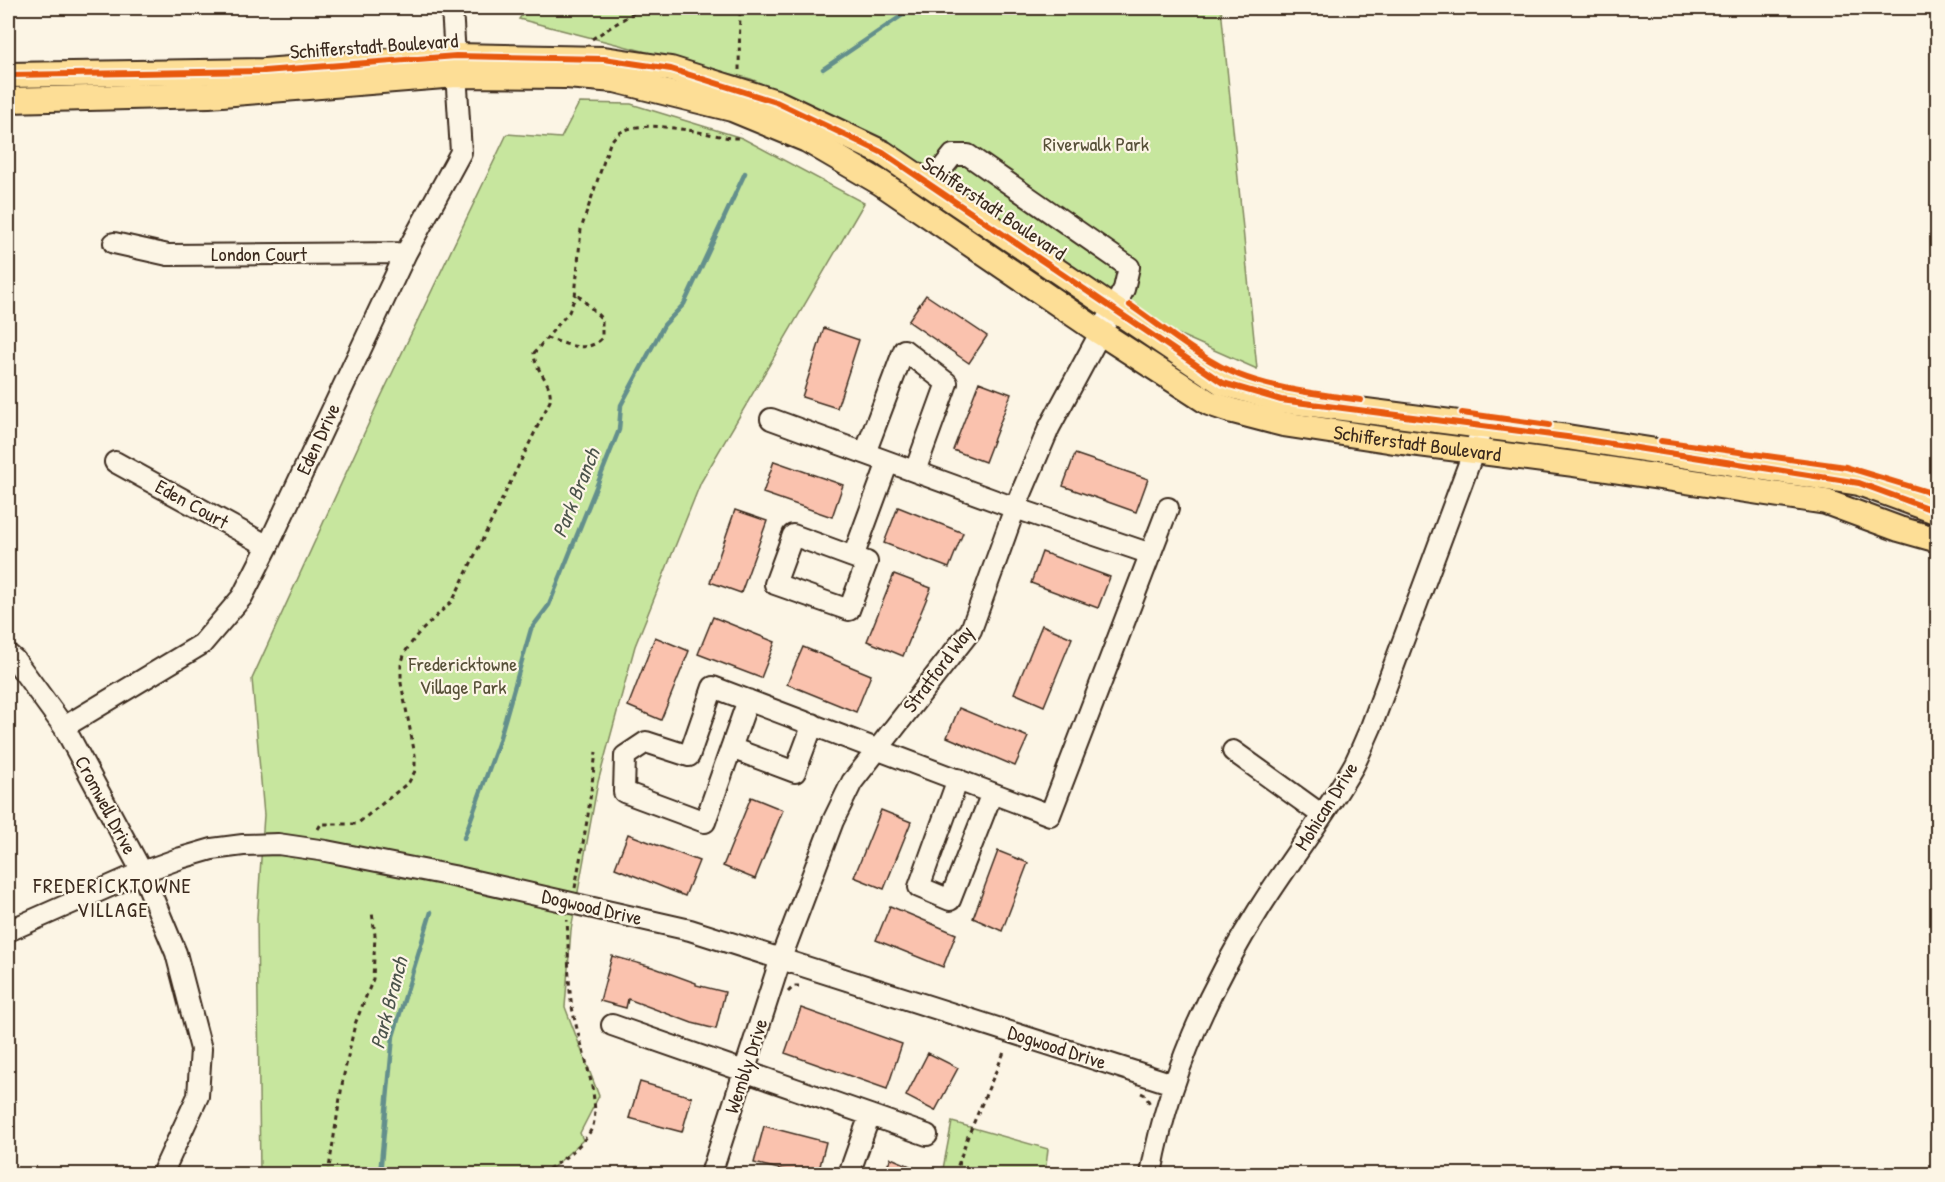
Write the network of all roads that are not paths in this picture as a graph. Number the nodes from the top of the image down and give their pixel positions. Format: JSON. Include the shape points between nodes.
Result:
{"nodes":[{"id":1,"x":452,"y":8,"type":"edge"},
{"id":2,"x":456,"y":66,"type":"junction"},
{"id":3,"x":8,"y":75,"type":"edge"},
{"id":4,"x":8,"y":100,"type":"edge"},
{"id":5,"x":929,"y":185,"type":"junction"},
{"id":6,"x":114,"y":243,"type":"dead end"},
{"id":7,"x":406,"y":253,"type":"junction"},
{"id":8,"x":1113,"y":308,"type":"junction"},
{"id":9,"x":1101,"y":333,"type":"junction"},
{"id":10,"x":771,"y":419,"type":"dead end"},
{"id":11,"x":1483,"y":426,"type":"junction"},
{"id":12,"x":1475,"y":451,"type":"junction"},
{"id":13,"x":865,"y":453,"type":"junction"},
{"id":14,"x":115,"y":462,"type":"dead end"},
{"id":15,"x":888,"y":462,"type":"junction"},
{"id":16,"x":915,"y":471,"type":"junction"},
{"id":17,"x":1015,"y":508,"type":"junction"},
{"id":18,"x":1168,"y":508,"type":"dead end"},
{"id":19,"x":1938,"y":512,"type":"edge"},
{"id":20,"x":1938,"y":540,"type":"edge"},
{"id":21,"x":268,"y":546,"type":"junction"},
{"id":22,"x":1151,"y":554,"type":"junction"},
{"id":23,"x":853,"y":557,"type":"junction"},
{"id":24,"x":8,"y":654,"type":"edge"},
{"id":25,"x":747,"y":700,"type":"junction"},
{"id":26,"x":813,"y":724,"type":"junction"},
{"id":27,"x":64,"y":727,"type":"junction"},
{"id":28,"x":731,"y":748,"type":"junction"},
{"id":29,"x":878,"y":748,"type":"junction"},
{"id":30,"x":1233,"y":751,"type":"dead end"},
{"id":31,"x":958,"y":779,"type":"junction"},
{"id":32,"x":992,"y":793,"type":"junction"},
{"id":33,"x":1322,"y":815,"type":"junction"},
{"id":34,"x":142,"y":872,"type":"junction"},
{"id":35,"x":8,"y":931,"type":"edge"},
{"id":36,"x":781,"y":958,"type":"junction"},
{"id":37,"x":612,"y":1025,"type":"dead end"},
{"id":38,"x":744,"y":1070,"type":"junction"},
{"id":39,"x":1173,"y":1084,"type":"junction"},
{"id":40,"x":870,"y":1115,"type":"junction"},
{"id":41,"x":927,"y":1135,"type":"dead end"},
{"id":42,"x":162,"y":1174,"type":"edge"},
{"id":43,"x":711,"y":1174,"type":"edge"},
{"id":44,"x":849,"y":1174,"type":"edge"},
{"id":45,"x":1151,"y":1174,"type":"edge"}],
"edges":[{"from":1,"to":2,"type":"street","name":"Eden Drive"},
{"from":2,"to":3,"type":"main road","name":"Schifferstadt Boulevard"},
{"from":2,"to":4,"type":"main road","name":"Schifferstadt Boulevard","via":[[209,95]]},
{"from":2,"to":5,"type":"main road","name":"Schifferstadt Boulevard","via":[[604,59],[671,69],[777,102],[883,153]]},
{"from":2,"to":7,"type":"street","name":"Eden Drive","via":[[461,152]]},
{"from":2,"to":9,"type":"main road","name":"Schifferstadt Boulevard","via":[[615,80],[732,109],[807,140],[881,183]]},
{"from":5,"to":8,"type":"main road","name":"Schifferstadt Boulevard"},
{"from":5,"to":8,"type":"street","name":"Stratford Way","via":[[953,155],[968,154],[1129,267],[1124,289]]},
{"from":6,"to":7,"type":"street","name":"London Court","via":[[168,255]]},
{"from":7,"to":21,"type":"street","name":"Eden Drive"},
{"from":8,"to":9,"type":"street","name":"Stratford Way"},
{"from":8,"to":11,"type":"main road","name":"Schifferstadt Boulevard","via":[[1223,383],[1281,400]]},
{"from":9,"to":12,"type":"main road","name":"Schifferstadt Boulevard","via":[[1209,403],[1233,411],[1283,424]]},
{"from":9,"to":17,"type":"street","name":"Stratford Way","via":[[1048,428]]},
{"from":10,"to":13,"type":"street"},
{"from":11,"to":12,"type":"street","name":"Mohican Drive"},
{"from":11,"to":19,"type":"main road","name":"Schifferstadt Boulevard","via":[[1859,483]]},
{"from":12,"to":20,"type":"main road","name":"Schifferstadt Boulevard","via":[[1826,502]]},
{"from":12,"to":33,"type":"street","name":"Mohican Drive","via":[[1371,727],[1354,764]]},
{"from":13,"to":15,"type":"street"},
{"from":13,"to":16,"type":"street","via":[[904,350],[947,383]]},
{"from":14,"to":21,"type":"street","name":"Eden Court"},
{"from":15,"to":16,"type":"street"},
{"from":15,"to":23,"type":"street"},
{"from":16,"to":17,"type":"street"},
{"from":17,"to":22,"type":"street"},
{"from":17,"to":29,"type":"street","name":"Stratford Way","via":[[971,630]]},
{"from":18,"to":22,"type":"street"},
{"from":21,"to":27,"type":"street","name":"Eden Drive","via":[[242,597],[202,644]]},
{"from":22,"to":32,"type":"street","via":[[1050,815]]},
{"from":23,"to":23,"type":"street","via":[[867,562],[849,610],[775,584],[793,535]]},
{"from":24,"to":27,"type":"street","name":"Cromwell Drive"},
{"from":25,"to":26,"type":"street"},
{"from":25,"to":28,"type":"street"},
{"from":25,"to":28,"type":"street","via":[[713,687],[689,756],[646,742],[625,756],[624,792],[705,822]]},
{"from":26,"to":28,"type":"street","via":[[795,772]]},
{"from":26,"to":29,"type":"street"},
{"from":27,"to":34,"type":"street","name":"Cromwell Drive"},
{"from":29,"to":31,"type":"street"},
{"from":29,"to":36,"type":"street","name":"Stratford Way","via":[[852,782],[833,821]]},
{"from":30,"to":33,"type":"street"},
{"from":31,"to":32,"type":"street"},
{"from":31,"to":32,"type":"street","via":[[919,887],[950,900]]},
{"from":33,"to":39,"type":"street","name":"Mohican Drive","via":[[1224,967]]},
{"from":34,"to":35,"type":"street","name":"Dogwood Drive"},
{"from":34,"to":36,"type":"street","name":"Dogwood Drive","via":[[212,849],[278,844],[571,902],[690,930]]},
{"from":34,"to":42,"type":"street","name":"Cromwell Drive","via":[[176,953],[201,1049],[198,1096]]},
{"from":36,"to":38,"type":"street","name":"Wembly Drive"},
{"from":36,"to":39,"type":"street","name":"Dogwood Drive"},
{"from":37,"to":38,"type":"street"},
{"from":38,"to":40,"type":"street"},
{"from":38,"to":43,"type":"street","name":"Wembly Drive"},
{"from":39,"to":45,"type":"street","name":"Mohican Drive"},
{"from":40,"to":41,"type":"street"},
{"from":40,"to":44,"type":"street"}]}
